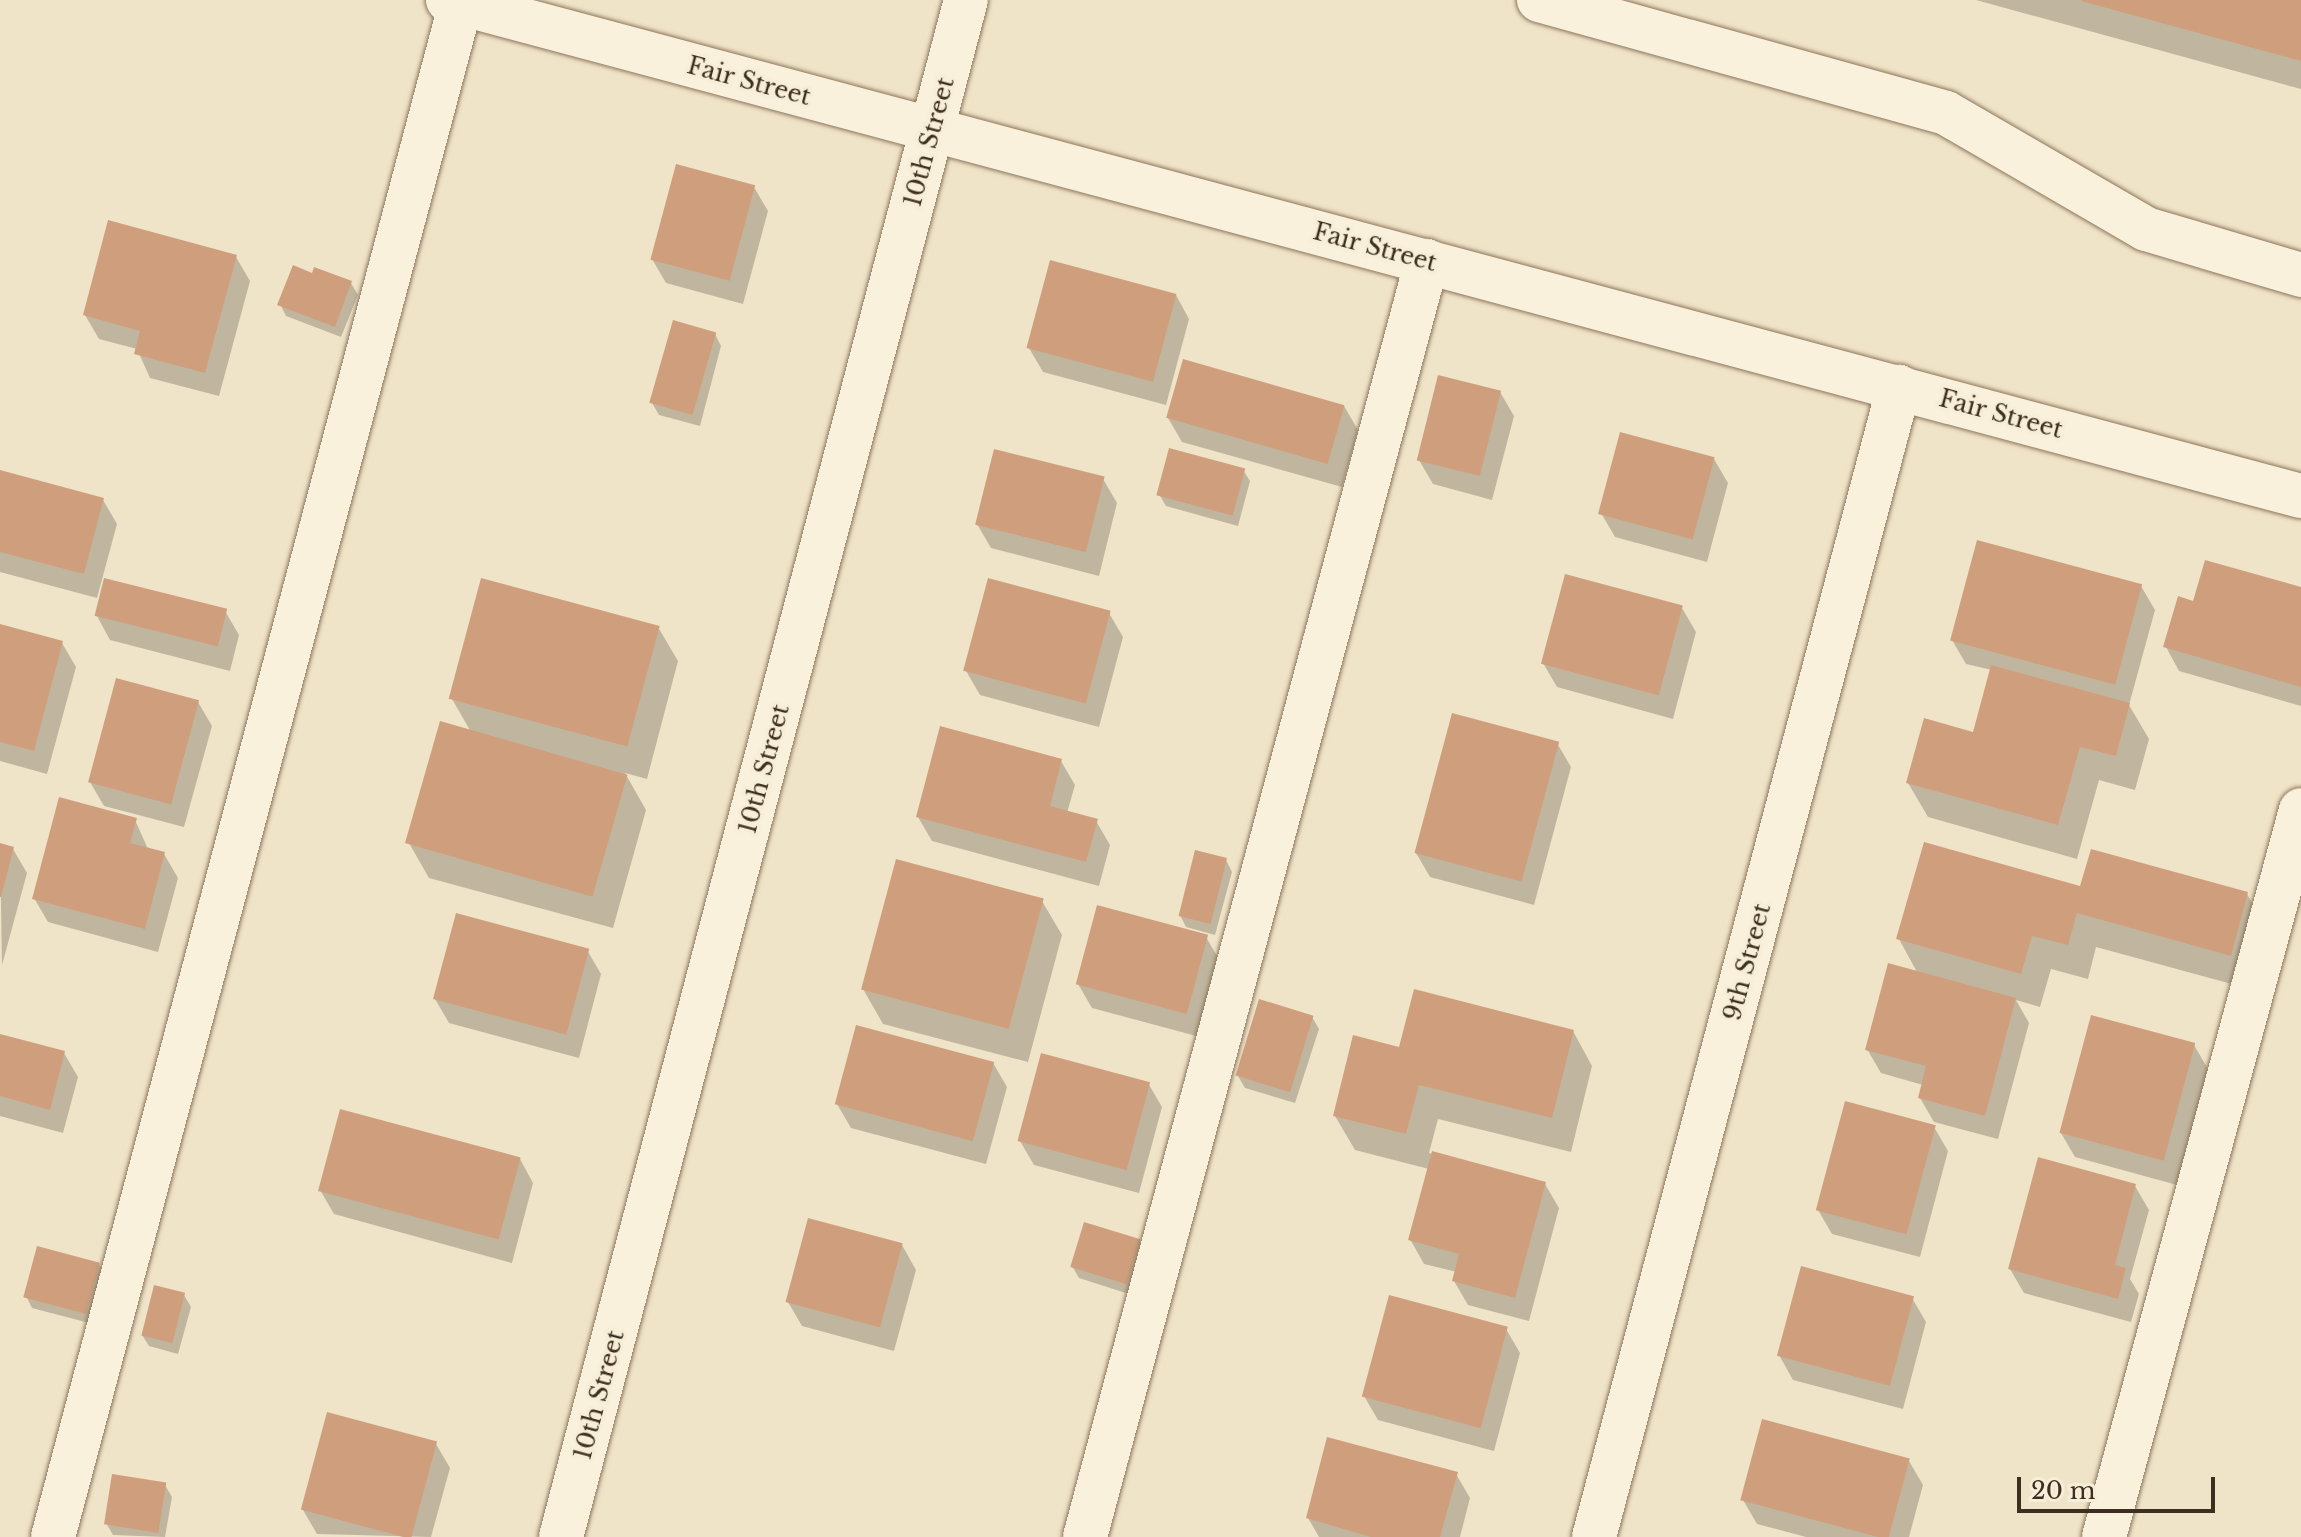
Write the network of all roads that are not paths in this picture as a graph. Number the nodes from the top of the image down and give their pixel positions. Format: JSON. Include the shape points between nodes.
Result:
{"nodes":[{"id":1,"x":966,"y":0,"type":"edge"},
{"id":2,"x":1539,"y":0,"type":"edge"},
{"id":3,"x":454,"y":2,"type":"edge"},
{"id":4,"x":932,"y":130,"type":"junction"},
{"id":5,"x":1427,"y":261,"type":"junction"},
{"id":6,"x":2301,"y":275,"type":"edge"},
{"id":7,"x":1899,"y":387,"type":"junction"},
{"id":8,"x":2301,"y":496,"type":"edge"},
{"id":9,"x":2301,"y":810,"type":"edge"},
{"id":10,"x":53,"y":1537,"type":"edge"},
{"id":11,"x":561,"y":1537,"type":"edge"},
{"id":12,"x":1085,"y":1537,"type":"edge"},
{"id":13,"x":1594,"y":1537,"type":"edge"},
{"id":14,"x":2104,"y":1537,"type":"edge"}],
"edges":[{"from":1,"to":4,"type":"street","name":"10th Street"},
{"from":2,"to":6,"type":"street","via":[[1946,113],[2146,229]]},
{"from":3,"to":4,"type":"street","name":"Fair Street"},
{"from":3,"to":10,"type":"street"},
{"from":4,"to":5,"type":"street","name":"Fair Street"},
{"from":4,"to":11,"type":"street","name":"10th Street"},
{"from":5,"to":7,"type":"street","name":"Fair Street"},
{"from":5,"to":12,"type":"street"},
{"from":7,"to":8,"type":"street","name":"Fair Street"},
{"from":7,"to":13,"type":"street","name":"9th Street"},
{"from":9,"to":14,"type":"street"}]}
